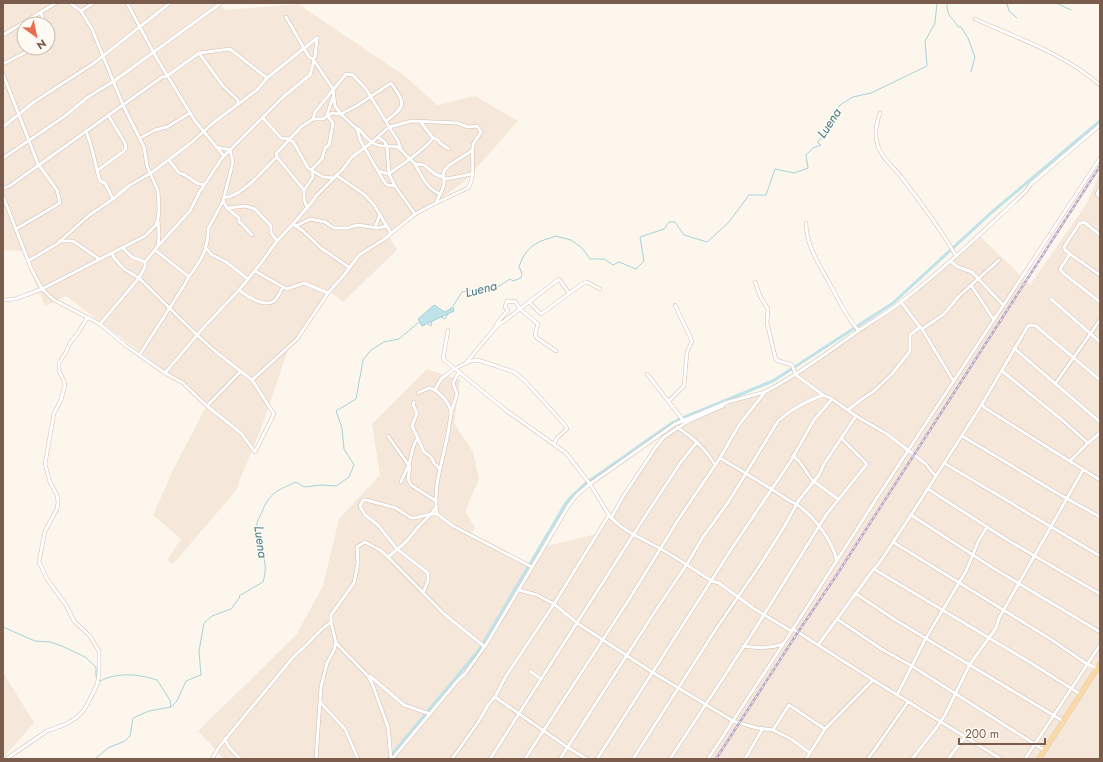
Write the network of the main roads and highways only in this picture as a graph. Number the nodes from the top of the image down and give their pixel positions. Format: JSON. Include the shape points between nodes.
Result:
{"nodes":[{"id":1,"x":1098,"y":666,"type":"edge"},
{"id":2,"x":1039,"y":759,"type":"edge"}],
"edges":[{"from":1,"to":2,"type":"main road"}]}
